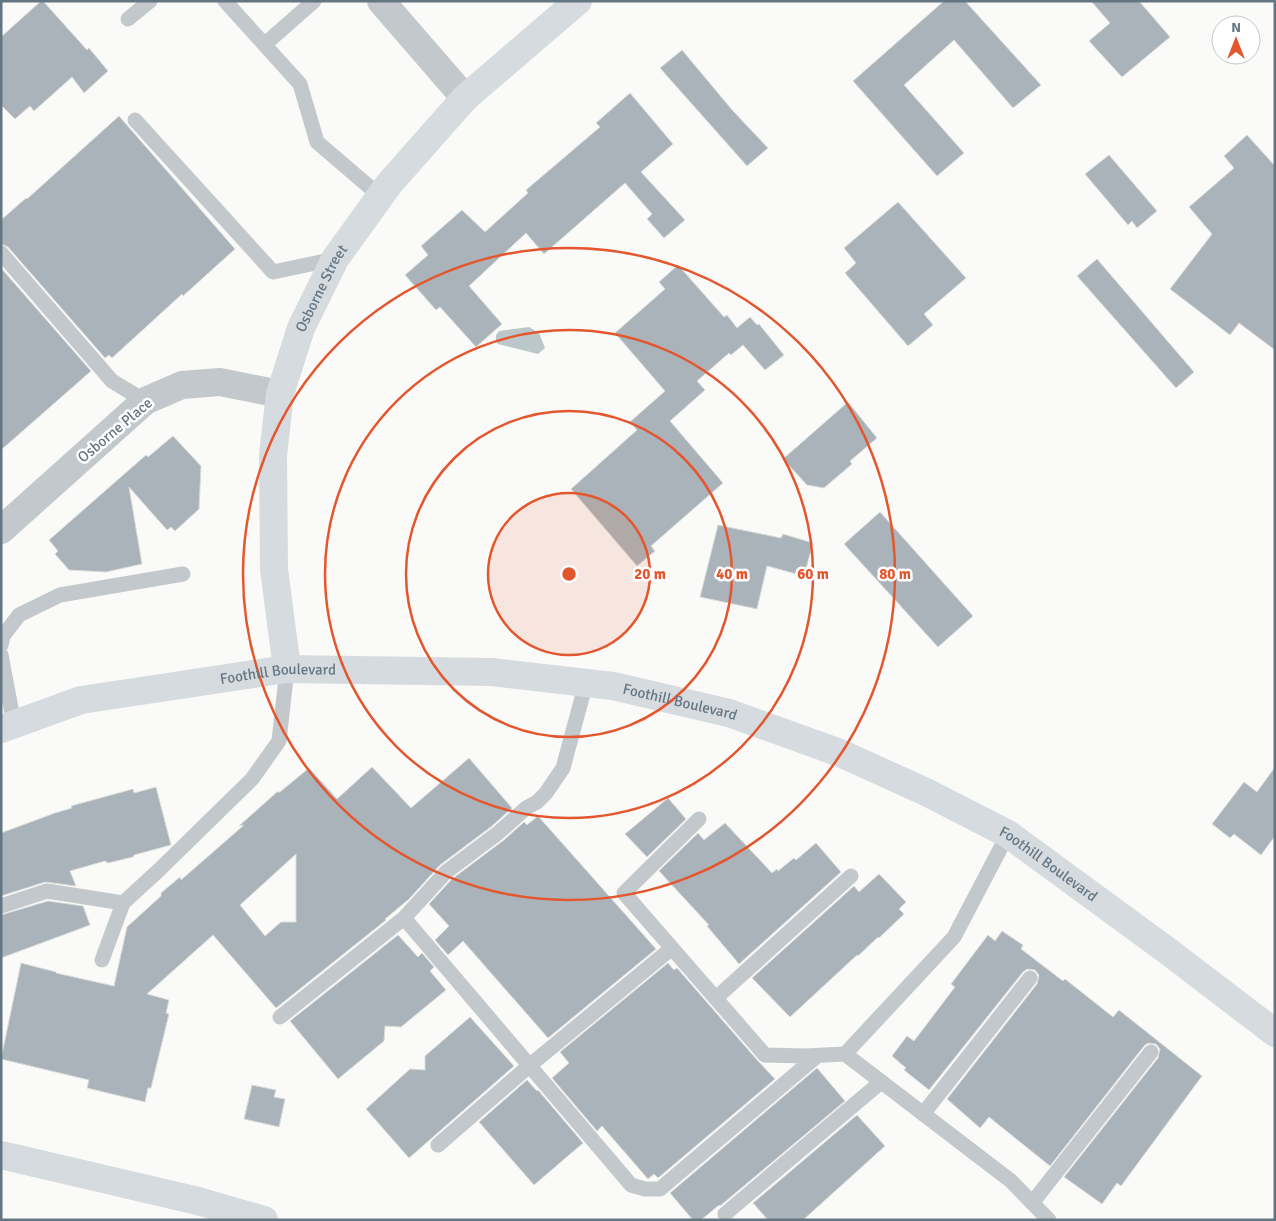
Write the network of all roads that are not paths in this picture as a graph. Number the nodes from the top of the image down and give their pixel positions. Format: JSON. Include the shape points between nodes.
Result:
{"nodes":[{"id":1,"x":150,"y":1,"type":"edge"},
{"id":2,"x":225,"y":1,"type":"edge"},
{"id":3,"x":314,"y":1,"type":"edge"},
{"id":4,"x":381,"y":1,"type":"edge"},
{"id":5,"x":578,"y":1,"type":"edge"},
{"id":6,"x":128,"y":19,"type":"dead end"},
{"id":7,"x":265,"y":44,"type":"junction"},
{"id":8,"x":465,"y":98,"type":"junction"},
{"id":9,"x":135,"y":120,"type":"dead end"},
{"id":10,"x":380,"y":196,"type":"junction"},
{"id":11,"x":1,"y":253,"type":"edge"},
{"id":12,"x":335,"y":259,"type":"junction"},
{"id":13,"x":280,"y":394,"type":"junction"},
{"id":14,"x":145,"y":401,"type":"junction"},
{"id":15,"x":1,"y":530,"type":"edge"},
{"id":16,"x":183,"y":574,"type":"dead end"},
{"id":17,"x":1,"y":645,"type":"edge"},
{"id":18,"x":1,"y":655,"type":"edge"},
{"id":19,"x":287,"y":669,"type":"junction"},
{"id":20,"x":586,"y":683,"type":"junction"},
{"id":21,"x":8,"y":726,"type":"edge"},
{"id":22,"x":698,"y":819,"type":"dead end"},
{"id":23,"x":1008,"y":834,"type":"junction"},
{"id":24,"x":851,"y":876,"type":"dead end"},
{"id":25,"x":123,"y":903,"type":"junction"},
{"id":26,"x":1,"y":906,"type":"edge"},
{"id":27,"x":404,"y":918,"type":"junction"},
{"id":28,"x":672,"y":948,"type":"junction"},
{"id":29,"x":102,"y":960,"type":"dead end"},
{"id":30,"x":1030,"y":978,"type":"dead end"},
{"id":31,"x":716,"y":998,"type":"junction"},
{"id":32,"x":280,"y":1017,"type":"dead end"},
{"id":33,"x":1275,"y":1034,"type":"edge"},
{"id":34,"x":1151,"y":1052,"type":"dead end"},
{"id":35,"x":845,"y":1054,"type":"junction"},
{"id":36,"x":817,"y":1056,"type":"junction"},
{"id":37,"x":529,"y":1066,"type":"junction"},
{"id":38,"x":881,"y":1082,"type":"junction"},
{"id":39,"x":923,"y":1114,"type":"junction"},
{"id":40,"x":438,"y":1145,"type":"dead end"},
{"id":41,"x":1,"y":1155,"type":"edge"},
{"id":42,"x":1032,"y":1202,"type":"junction"},
{"id":43,"x":725,"y":1214,"type":"dead end"},
{"id":44,"x":264,"y":1220,"type":"edge"},
{"id":45,"x":1049,"y":1220,"type":"edge"}],
"edges":[{"from":1,"to":6,"type":"lane"},
{"from":2,"to":7,"type":"lane"},
{"from":3,"to":7,"type":"lane"},
{"from":4,"to":8,"type":"street"},
{"from":5,"to":8,"type":"main road","name":"Osborne Street"},
{"from":7,"to":10,"type":"lane","via":[[300,84],[317,142]]},
{"from":8,"to":10,"type":"main road","name":"Osborne Street"},
{"from":9,"to":12,"type":"lane","via":[[273,272]]},
{"from":10,"to":12,"type":"main road","name":"Osborne Street"},
{"from":11,"to":14,"type":"lane","via":[[112,381]]},
{"from":12,"to":13,"type":"main road","name":"Osborne Street","via":[[301,328]]},
{"from":13,"to":14,"type":"street","name":"Osborne Place","via":[[220,382],[182,384]]},
{"from":13,"to":19,"type":"main road","name":"Osborne Street","via":[[273,455],[274,569]]},
{"from":14,"to":15,"type":"street","name":"Osborne Place"},
{"from":16,"to":17,"type":"lane","via":[[60,595],[19,615],[3,636]]},
{"from":18,"to":21,"type":"lane"},
{"from":19,"to":20,"type":"main road","name":"Foothill Boulevard","via":[[492,672]]},
{"from":19,"to":21,"type":"main road","name":"Foothill Boulevard","via":[[81,700]]},
{"from":19,"to":25,"type":"lane","via":[[279,741],[252,779]]},
{"from":20,"to":23,"type":"main road","name":"Foothill Boulevard","via":[[613,686],[729,713],[831,750],[926,792]]},
{"from":20,"to":27,"type":"lane","via":[[563,768],[546,793],[446,872]]},
{"from":22,"to":28,"type":"lane","via":[[624,893]]},
{"from":23,"to":33,"type":"main road","name":"Foothill Boulevard"},
{"from":23,"to":35,"type":"lane","via":[[954,937]]},
{"from":24,"to":31,"type":"lane"},
{"from":25,"to":26,"type":"lane","via":[[47,891]]},
{"from":25,"to":29,"type":"lane"},
{"from":27,"to":32,"type":"lane"},
{"from":27,"to":37,"type":"lane"},
{"from":28,"to":31,"type":"lane"},
{"from":28,"to":37,"type":"lane"},
{"from":30,"to":39,"type":"lane"},
{"from":31,"to":36,"type":"lane","via":[[764,1055]]},
{"from":34,"to":42,"type":"lane"},
{"from":35,"to":36,"type":"lane"},
{"from":35,"to":38,"type":"lane"},
{"from":36,"to":37,"type":"lane","via":[[660,1189],[631,1185]]},
{"from":37,"to":40,"type":"lane"},
{"from":38,"to":39,"type":"lane"},
{"from":38,"to":43,"type":"lane"},
{"from":39,"to":42,"type":"lane","via":[[1010,1181]]},
{"from":41,"to":44,"type":"main road","via":[[198,1201]]},
{"from":42,"to":45,"type":"lane"}]}
